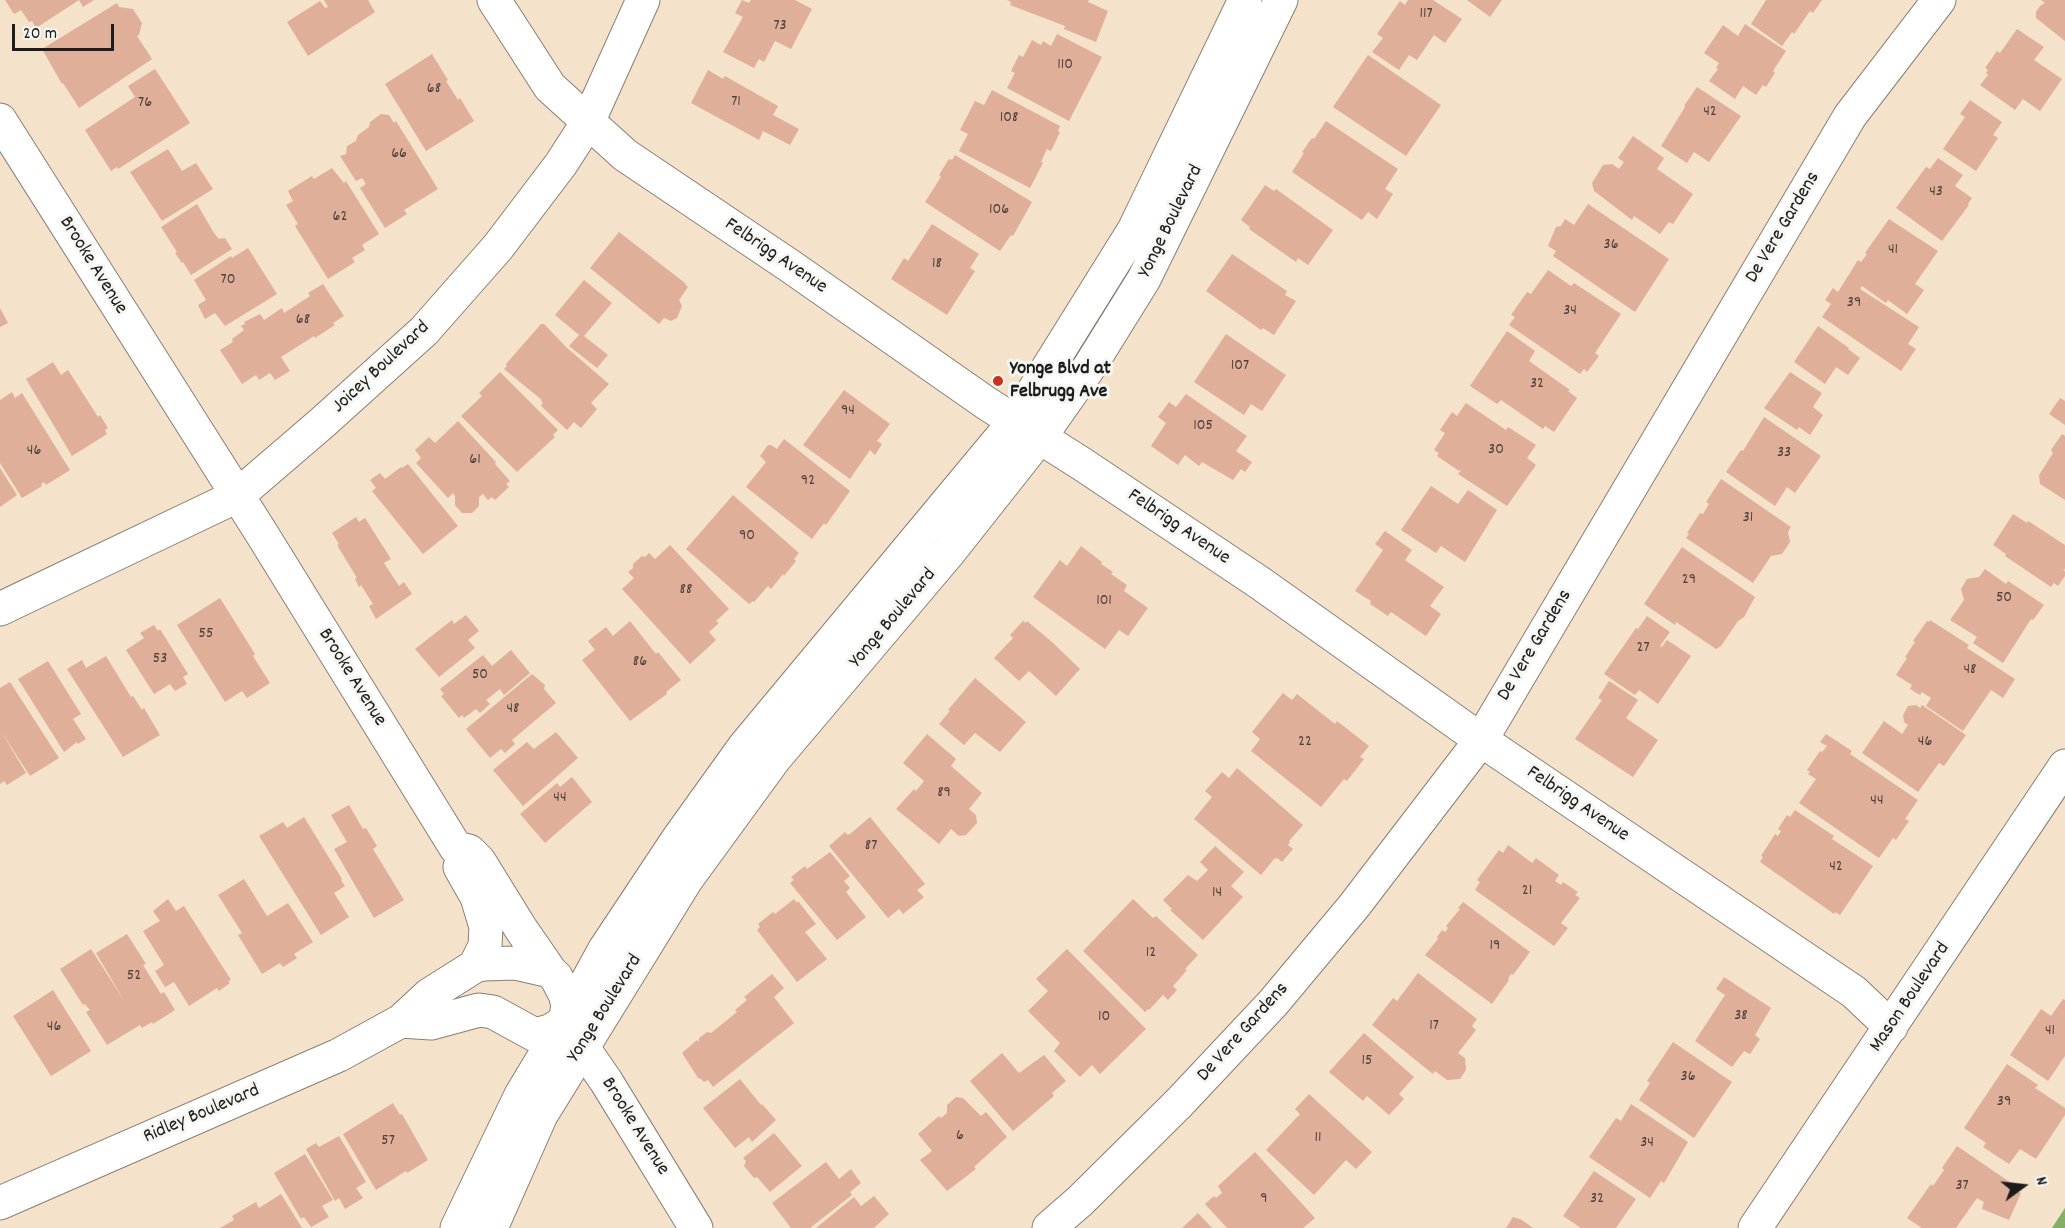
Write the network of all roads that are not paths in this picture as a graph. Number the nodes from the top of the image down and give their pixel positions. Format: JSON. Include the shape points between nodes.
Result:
{"nodes":[{"id":1,"x":494,"y":0,"type":"edge"},
{"id":2,"x":643,"y":0,"type":"edge"},
{"id":3,"x":1245,"y":0,"type":"edge"},
{"id":4,"x":1281,"y":0,"type":"edge"},
{"id":5,"x":1939,"y":0,"type":"edge"},
{"id":6,"x":0,"y":120,"type":"edge"},
{"id":7,"x":588,"y":122,"type":"junction"},
{"id":8,"x":1027,"y":429,"type":"junction"},
{"id":9,"x":237,"y":496,"type":"junction"},
{"id":10,"x":0,"y":609,"type":"edge"},
{"id":11,"x":1481,"y":740,"type":"junction"},
{"id":12,"x":2065,"y":766,"type":"edge"},
{"id":13,"x":456,"y":848,"type":"junction"},
{"id":14,"x":475,"y":966,"type":"junction"},
{"id":15,"x":550,"y":971,"type":"junction"},
{"id":16,"x":401,"y":1021,"type":"junction"},
{"id":17,"x":1891,"y":1027,"type":"junction"},
{"id":18,"x":573,"y":1034,"type":"junction"},
{"id":19,"x":0,"y":1203,"type":"edge"},
{"id":20,"x":456,"y":1228,"type":"edge"},
{"id":21,"x":491,"y":1228,"type":"edge"},
{"id":22,"x":696,"y":1228,"type":"edge"},
{"id":23,"x":1049,"y":1228,"type":"edge"},
{"id":24,"x":1755,"y":1228,"type":"edge"}],
"edges":[{"from":1,"to":7,"type":"street","name":"Felbrigg Avenue","via":[[550,87]]},
{"from":2,"to":7,"type":"street","name":"Joicey Boulevard"},
{"from":3,"to":8,"type":"street","name":"Yonge Boulevard","via":[[1134,230]]},
{"from":4,"to":8,"type":"street","name":"Yonge Boulevard","via":[[1144,279],[1090,366]]},
{"from":5,"to":11,"type":"street","name":"De Vere Gardens","via":[[1850,116]]},
{"from":6,"to":9,"type":"street","name":"Brooke Avenue"},
{"from":7,"to":8,"type":"street","name":"Felbrigg Avenue","via":[[625,155]]},
{"from":7,"to":9,"type":"street","name":"Joicey Boulevard","via":[[498,247],[424,331]]},
{"from":8,"to":11,"type":"street","name":"Felbrigg Avenue","via":[[1260,583]]},
{"from":8,"to":18,"type":"street","name":"Yonge Boulevard","via":[[950,551],[775,758]]},
{"from":9,"to":10,"type":"street","name":"Joicey Boulevard"},
{"from":9,"to":13,"type":"street","name":"Brooke Avenue"},
{"from":11,"to":17,"type":"street","name":"Felbrigg Avenue","via":[[1854,992]]},
{"from":11,"to":23,"type":"street","name":"De Vere Gardens","via":[[1354,906],[1273,1003],[1179,1104]]},
{"from":12,"to":17,"type":"street","name":"Mason Boulevard"},
{"from":13,"to":14,"type":"street","via":[[459,866],[477,897],[486,927],[485,946]]},
{"from":13,"to":15,"type":"street","name":"Brooke Avenue","via":[[469,851],[479,861]]},
{"from":14,"to":15,"type":"street","name":"Ridley Boulevard","via":[[515,963]]},
{"from":14,"to":16,"type":"street","name":"Ridley Boulevard","via":[[429,995]]},
{"from":15,"to":18,"type":"street","name":"Brooke Avenue","via":[[565,994]]},
{"from":16,"to":18,"type":"street","via":[[431,1023],[479,1010],[493,1012],[535,1035]]},
{"from":16,"to":19,"type":"street","name":"Ridley Boulevard","via":[[339,1055]]},
{"from":17,"to":24,"type":"street","name":"Mason Boulevard"},
{"from":18,"to":20,"type":"street","name":"Yonge Boulevard","via":[[521,1095]]},
{"from":18,"to":21,"type":"street","name":"Yonge Boulevard"},
{"from":18,"to":22,"type":"street","name":"Brooke Avenue"}]}
